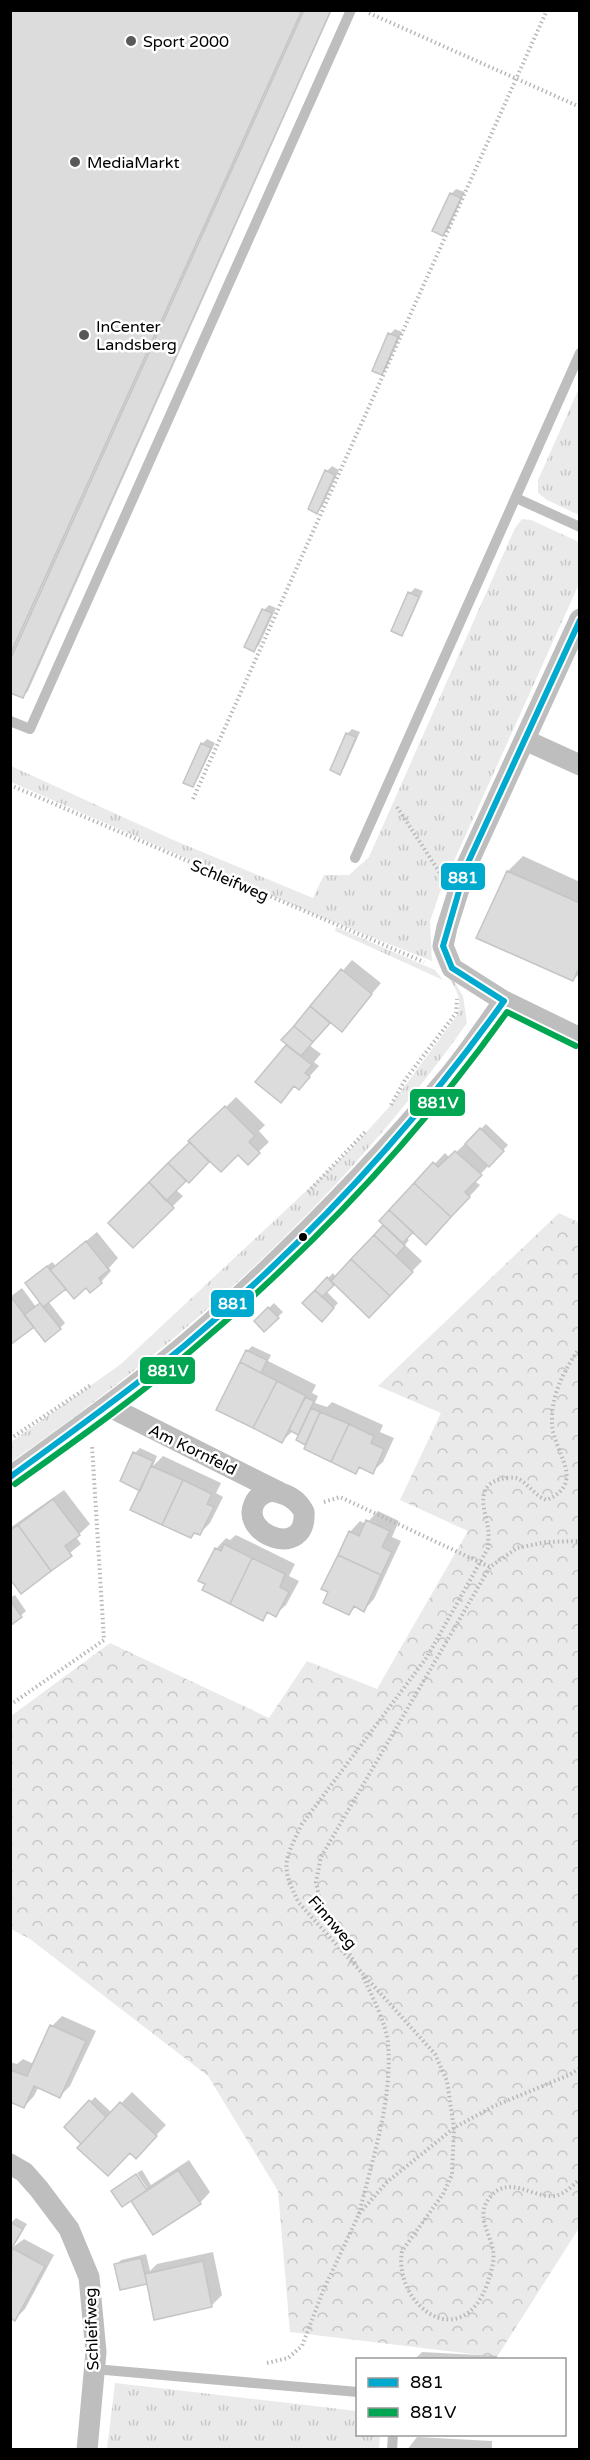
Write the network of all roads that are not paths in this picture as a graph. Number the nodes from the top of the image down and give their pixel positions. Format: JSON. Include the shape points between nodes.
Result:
{"nodes":[{"id":1,"x":351,"y":10,"type":"edge"},
{"id":2,"x":579,"y":353,"type":"edge"},
{"id":3,"x":516,"y":498,"type":"junction"},
{"id":4,"x":579,"y":527,"type":"edge"},
{"id":5,"x":579,"y":619,"type":"edge"},
{"id":6,"x":10,"y":721,"type":"edge"},
{"id":7,"x":525,"y":740,"type":"junction"},
{"id":8,"x":579,"y":765,"type":"edge"},
{"id":9,"x":355,"y":858,"type":"dead end"},
{"id":10,"x":504,"y":1002,"type":"junction"},
{"id":11,"x":579,"y":1038,"type":"edge"},
{"id":12,"x":108,"y":1406,"type":"junction"},
{"id":13,"x":10,"y":1477,"type":"edge"},
{"id":14,"x":279,"y":1492,"type":"junction"},
{"id":15,"x":10,"y":2164,"type":"edge"},
{"id":16,"x":94,"y":2369,"type":"junction"},
{"id":17,"x":356,"y":2392,"type":"edge"},
{"id":18,"x":87,"y":2450,"type":"edge"}],
"edges":[{"from":1,"to":6,"type":"lane","via":[[30,729]]},
{"from":2,"to":3,"type":"lane"},
{"from":3,"to":4,"type":"lane"},
{"from":3,"to":9,"type":"lane"},
{"from":5,"to":7,"type":"street"},
{"from":7,"to":8,"type":"street"},
{"from":7,"to":10,"type":"street","via":[[466,867],[443,946],[452,968]]},
{"from":10,"to":11,"type":"street"},
{"from":10,"to":12,"type":"street","via":[[451,1074],[301,1236],[208,1324]]},
{"from":12,"to":13,"type":"street"},
{"from":12,"to":14,"type":"street","name":"Am Kornfeld"},
{"from":14,"to":14,"type":"street","name":"Am Kornfeld","via":[[296,1500],[302,1509],[303,1527],[293,1538],[279,1539],[254,1523],[254,1503],[264,1493]]},
{"from":15,"to":16,"type":"street","name":"Schleifweg","via":[[24,2172],[69,2229],[85,2267],[94,2331]]},
{"from":16,"to":17,"type":"lane"},
{"from":16,"to":18,"type":"street","name":"Schleifweg"}]}
